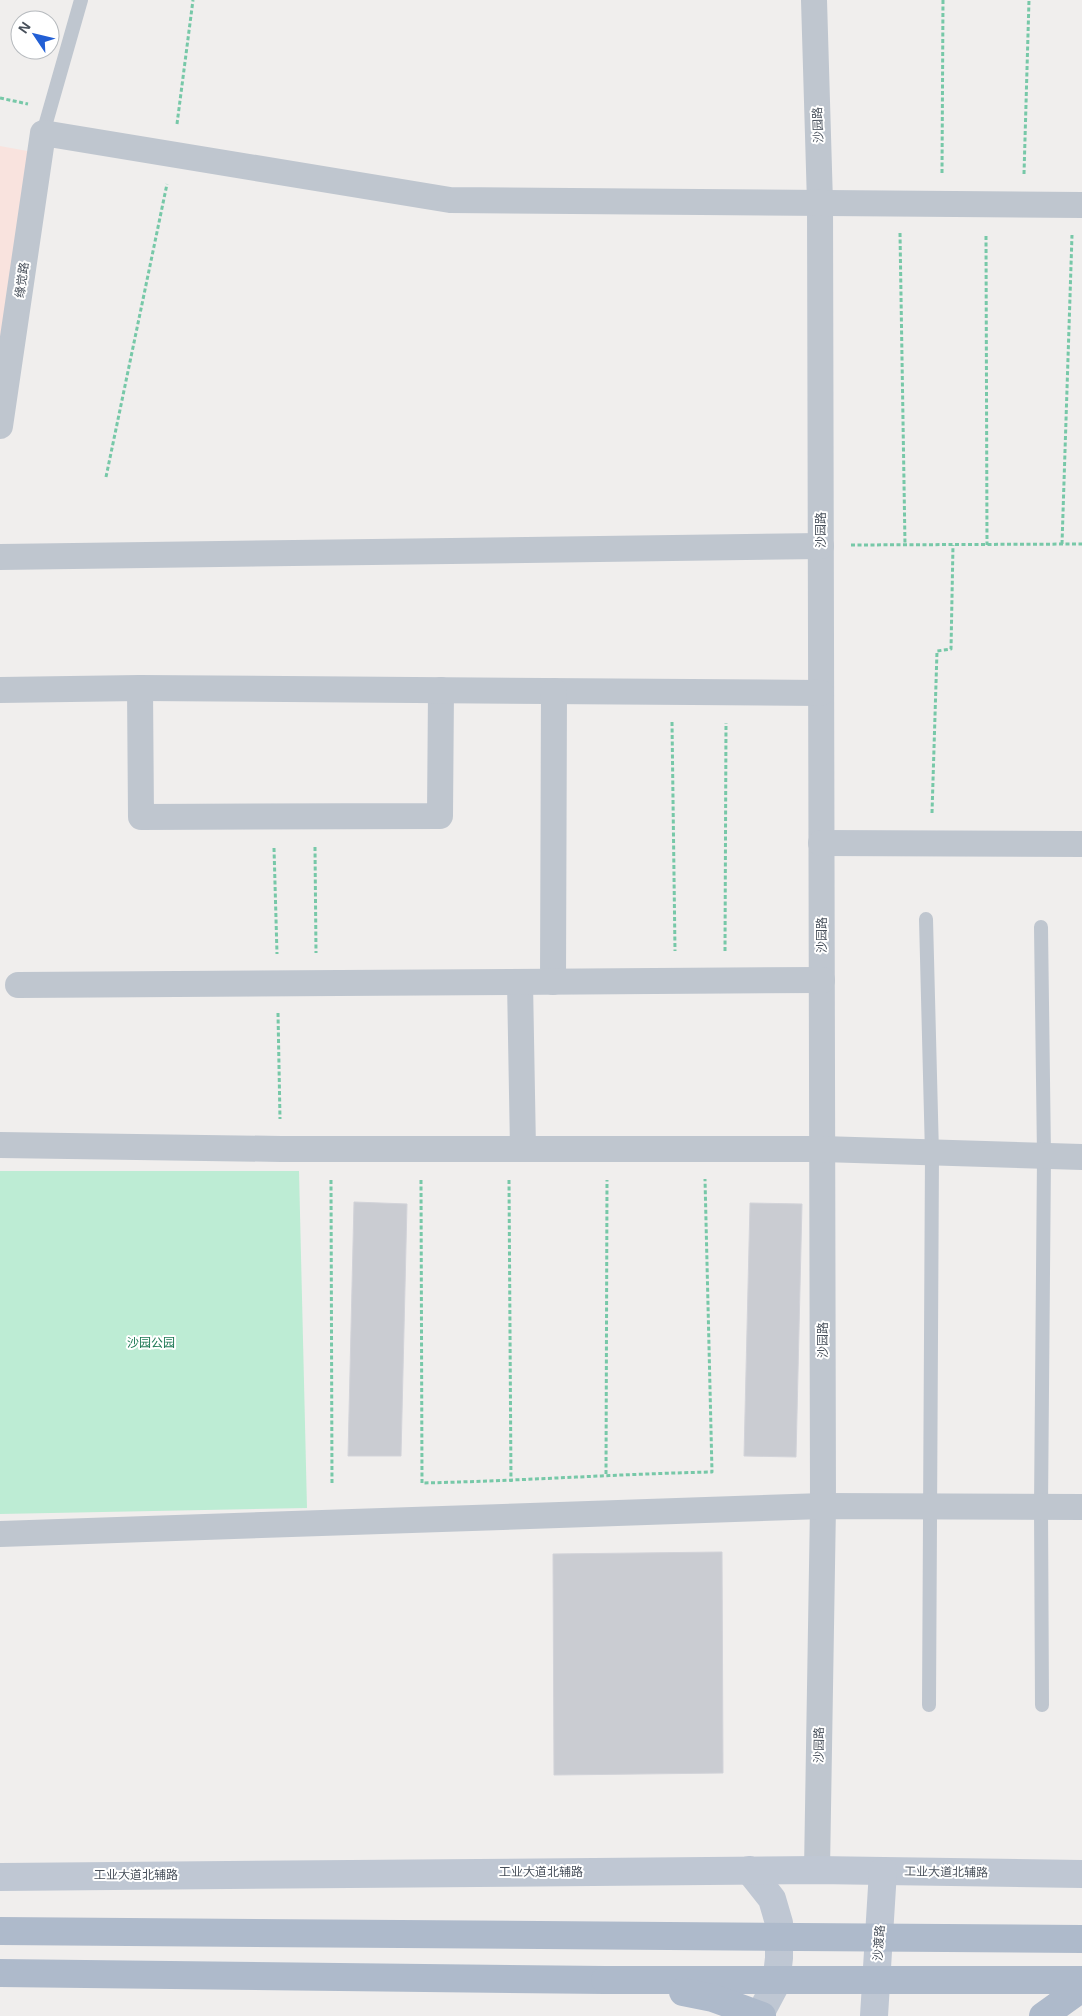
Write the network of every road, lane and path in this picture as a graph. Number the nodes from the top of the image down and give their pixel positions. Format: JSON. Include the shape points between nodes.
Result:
{"nodes":[{"id":1,"x":81,"y":0,"type":"edge"},
{"id":2,"x":193,"y":0,"type":"edge"},
{"id":3,"x":814,"y":0,"type":"edge"},
{"id":4,"x":943,"y":0,"type":"edge"},
{"id":5,"x":1029,"y":0,"type":"edge"},
{"id":6,"x":43,"y":133,"type":"junction"},
{"id":7,"x":173,"y":154,"type":"junction"},
{"id":8,"x":820,"y":203,"type":"junction"},
{"id":9,"x":900,"y":204,"type":"junction"},
{"id":10,"x":942,"y":204,"type":"junction"},
{"id":11,"x":986,"y":204,"type":"junction"},
{"id":12,"x":1023,"y":204,"type":"junction"},
{"id":13,"x":1078,"y":205,"type":"edge"},
{"id":14,"x":0,"y":426,"type":"edge"},
{"id":15,"x":106,"y":477,"type":"dead end"},
{"id":16,"x":1062,"y":544,"type":"junction"},
{"id":17,"x":1082,"y":544,"type":"edge"},
{"id":18,"x":906,"y":545,"type":"junction"},
{"id":19,"x":953,"y":545,"type":"junction"},
{"id":20,"x":987,"y":545,"type":"junction"},
{"id":21,"x":821,"y":546,"type":"junction"},
{"id":22,"x":0,"y":557,"type":"edge"},
{"id":23,"x":140,"y":688,"type":"junction"},
{"id":24,"x":0,"y":690,"type":"edge"},
{"id":25,"x":441,"y":690,"type":"junction"},
{"id":26,"x":554,"y":691,"type":"junction"},
{"id":27,"x":671,"y":691,"type":"junction"},
{"id":28,"x":726,"y":692,"type":"junction"},
{"id":29,"x":821,"y":693,"type":"junction"},
{"id":30,"x":274,"y":816,"type":"junction"},
{"id":31,"x":314,"y":817,"type":"junction"},
{"id":32,"x":822,"y":843,"type":"junction"},
{"id":33,"x":931,"y":844,"type":"junction"},
{"id":34,"x":1082,"y":844,"type":"edge"},
{"id":35,"x":926,"y":919,"type":"dead end"},
{"id":36,"x":1041,"y":927,"type":"dead end"},
{"id":37,"x":822,"y":980,"type":"junction"},
{"id":38,"x":676,"y":981,"type":"junction"},
{"id":39,"x":724,"y":981,"type":"junction"},
{"id":40,"x":520,"y":982,"type":"junction"},
{"id":41,"x":553,"y":982,"type":"junction"},
{"id":42,"x":278,"y":984,"type":"junction"},
{"id":43,"x":317,"y":984,"type":"junction"},
{"id":44,"x":18,"y":986,"type":"dead end"},
{"id":45,"x":0,"y":1145,"type":"edge"},
{"id":46,"x":704,"y":1148,"type":"junction"},
{"id":47,"x":822,"y":1148,"type":"junction"},
{"id":48,"x":280,"y":1149,"type":"junction"},
{"id":49,"x":331,"y":1149,"type":"junction"},
{"id":50,"x":420,"y":1149,"type":"junction"},
{"id":51,"x":516,"y":1149,"type":"junction"},
{"id":52,"x":607,"y":1149,"type":"junction"},
{"id":53,"x":932,"y":1154,"type":"junction"},
{"id":54,"x":1044,"y":1156,"type":"junction"},
{"id":55,"x":1082,"y":1157,"type":"edge"},
{"id":56,"x":606,"y":1474,"type":"junction"},
{"id":57,"x":511,"y":1482,"type":"junction"},
{"id":58,"x":332,"y":1485,"type":"dead end"},
{"id":59,"x":823,"y":1506,"type":"junction"},
{"id":60,"x":929,"y":1507,"type":"junction"},
{"id":61,"x":1041,"y":1507,"type":"junction"},
{"id":62,"x":1082,"y":1507,"type":"edge"},
{"id":63,"x":0,"y":1534,"type":"edge"},
{"id":64,"x":929,"y":1705,"type":"dead end"},
{"id":65,"x":1042,"y":1705,"type":"dead end"},
{"id":66,"x":749,"y":1870,"type":"junction"},
{"id":67,"x":817,"y":1870,"type":"junction"},
{"id":68,"x":884,"y":1870,"type":"junction"},
{"id":69,"x":1082,"y":1874,"type":"edge"},
{"id":70,"x":0,"y":1876,"type":"edge"},
{"id":71,"x":0,"y":1931,"type":"edge"},
{"id":72,"x":1082,"y":1939,"type":"edge"},
{"id":73,"x":0,"y":1973,"type":"edge"},
{"id":74,"x":605,"y":1980,"type":"junction"},
{"id":75,"x":1082,"y":1980,"type":"edge"},
{"id":76,"x":1082,"y":1988,"type":"edge"},
{"id":77,"x":761,"y":2016,"type":"edge"},
{"id":78,"x":874,"y":2016,"type":"edge"},
{"id":79,"x":1043,"y":2016,"type":"edge"}],
"edges":[{"from":1,"to":6,"type":"lane"},
{"from":2,"to":7,"type":"path"},
{"from":3,"to":8,"type":"street","name":"沙园路"},
{"from":4,"to":10,"type":"path"},
{"from":5,"to":12,"type":"path"},
{"from":6,"to":7,"type":"street"},
{"from":6,"to":14,"type":"street","name":"缘觉路"},
{"from":7,"to":8,"type":"street","via":[[450,200]]},
{"from":7,"to":15,"type":"path"},
{"from":8,"to":9,"type":"street"},
{"from":8,"to":21,"type":"street","name":"沙园路"},
{"from":9,"to":10,"type":"street"},
{"from":9,"to":18,"type":"path"},
{"from":10,"to":11,"type":"street"},
{"from":11,"to":12,"type":"street"},
{"from":11,"to":20,"type":"path"},
{"from":12,"to":13,"type":"street"},
{"from":13,"to":16,"type":"path"},
{"from":16,"to":17,"type":"path"},
{"from":16,"to":20,"type":"path"},
{"from":18,"to":19,"type":"path"},
{"from":18,"to":21,"type":"path"},
{"from":19,"to":20,"type":"path"},
{"from":19,"to":33,"type":"path","via":[[951,649],[937,650]]},
{"from":21,"to":22,"type":"street"},
{"from":21,"to":29,"type":"street","name":"沙园路"},
{"from":23,"to":24,"type":"street"},
{"from":23,"to":25,"type":"street"},
{"from":23,"to":30,"type":"street","via":[[140,817]]},
{"from":25,"to":26,"type":"street"},
{"from":25,"to":31,"type":"street","via":[[440,816]]},
{"from":26,"to":27,"type":"street"},
{"from":26,"to":41,"type":"street"},
{"from":27,"to":28,"type":"street"},
{"from":27,"to":38,"type":"path"},
{"from":28,"to":29,"type":"street"},
{"from":28,"to":39,"type":"path"},
{"from":29,"to":32,"type":"street","name":"沙园路"},
{"from":30,"to":31,"type":"street"},
{"from":30,"to":42,"type":"path"},
{"from":31,"to":43,"type":"path"},
{"from":32,"to":33,"type":"street"},
{"from":32,"to":37,"type":"street","name":"沙园路"},
{"from":33,"to":34,"type":"street"},
{"from":35,"to":53,"type":"lane"},
{"from":36,"to":54,"type":"lane"},
{"from":37,"to":39,"type":"street"},
{"from":37,"to":47,"type":"street","name":"沙园路"},
{"from":38,"to":39,"type":"street"},
{"from":38,"to":41,"type":"street"},
{"from":40,"to":41,"type":"street"},
{"from":40,"to":43,"type":"street"},
{"from":40,"to":51,"type":"street"},
{"from":42,"to":43,"type":"street"},
{"from":42,"to":44,"type":"street"},
{"from":42,"to":48,"type":"path"},
{"from":45,"to":48,"type":"street"},
{"from":46,"to":47,"type":"street"},
{"from":46,"to":52,"type":"street"},
{"from":46,"to":56,"type":"path","via":[[712,1472]]},
{"from":47,"to":53,"type":"street"},
{"from":47,"to":59,"type":"street","name":"沙园路"},
{"from":48,"to":49,"type":"street"},
{"from":49,"to":50,"type":"street"},
{"from":49,"to":58,"type":"path"},
{"from":50,"to":51,"type":"street"},
{"from":50,"to":57,"type":"path","via":[[422,1483]]},
{"from":51,"to":52,"type":"street"},
{"from":51,"to":57,"type":"path"},
{"from":52,"to":56,"type":"path"},
{"from":53,"to":54,"type":"street"},
{"from":53,"to":60,"type":"lane"},
{"from":54,"to":55,"type":"street"},
{"from":54,"to":61,"type":"lane"},
{"from":56,"to":57,"type":"path"},
{"from":59,"to":60,"type":"street"},
{"from":59,"to":63,"type":"street"},
{"from":59,"to":67,"type":"street","name":"沙园路"},
{"from":60,"to":61,"type":"street"},
{"from":60,"to":64,"type":"lane"},
{"from":61,"to":62,"type":"street"},
{"from":61,"to":65,"type":"lane"},
{"from":66,"to":67,"type":"main road","name":"工业大道北辅路"},
{"from":66,"to":70,"type":"main road","name":"工业大道北辅路"},
{"from":66,"to":77,"type":"main road","via":[[772,1899],[779,1923],[776,1984]]},
{"from":67,"to":68,"type":"main road","name":"工业大道北辅路"},
{"from":68,"to":69,"type":"main road","name":"工业大道北辅路"},
{"from":68,"to":78,"type":"main road","name":"沙渡路"},
{"from":71,"to":72,"type":"main road","bridge":true},
{"from":73,"to":74,"type":"main road"},
{"from":74,"to":75,"type":"main road","bridge":true},
{"from":74,"to":77,"type":"main road","bridge":true,"via":[[713,1998]]},
{"from":76,"to":79,"type":"main road"}]}
